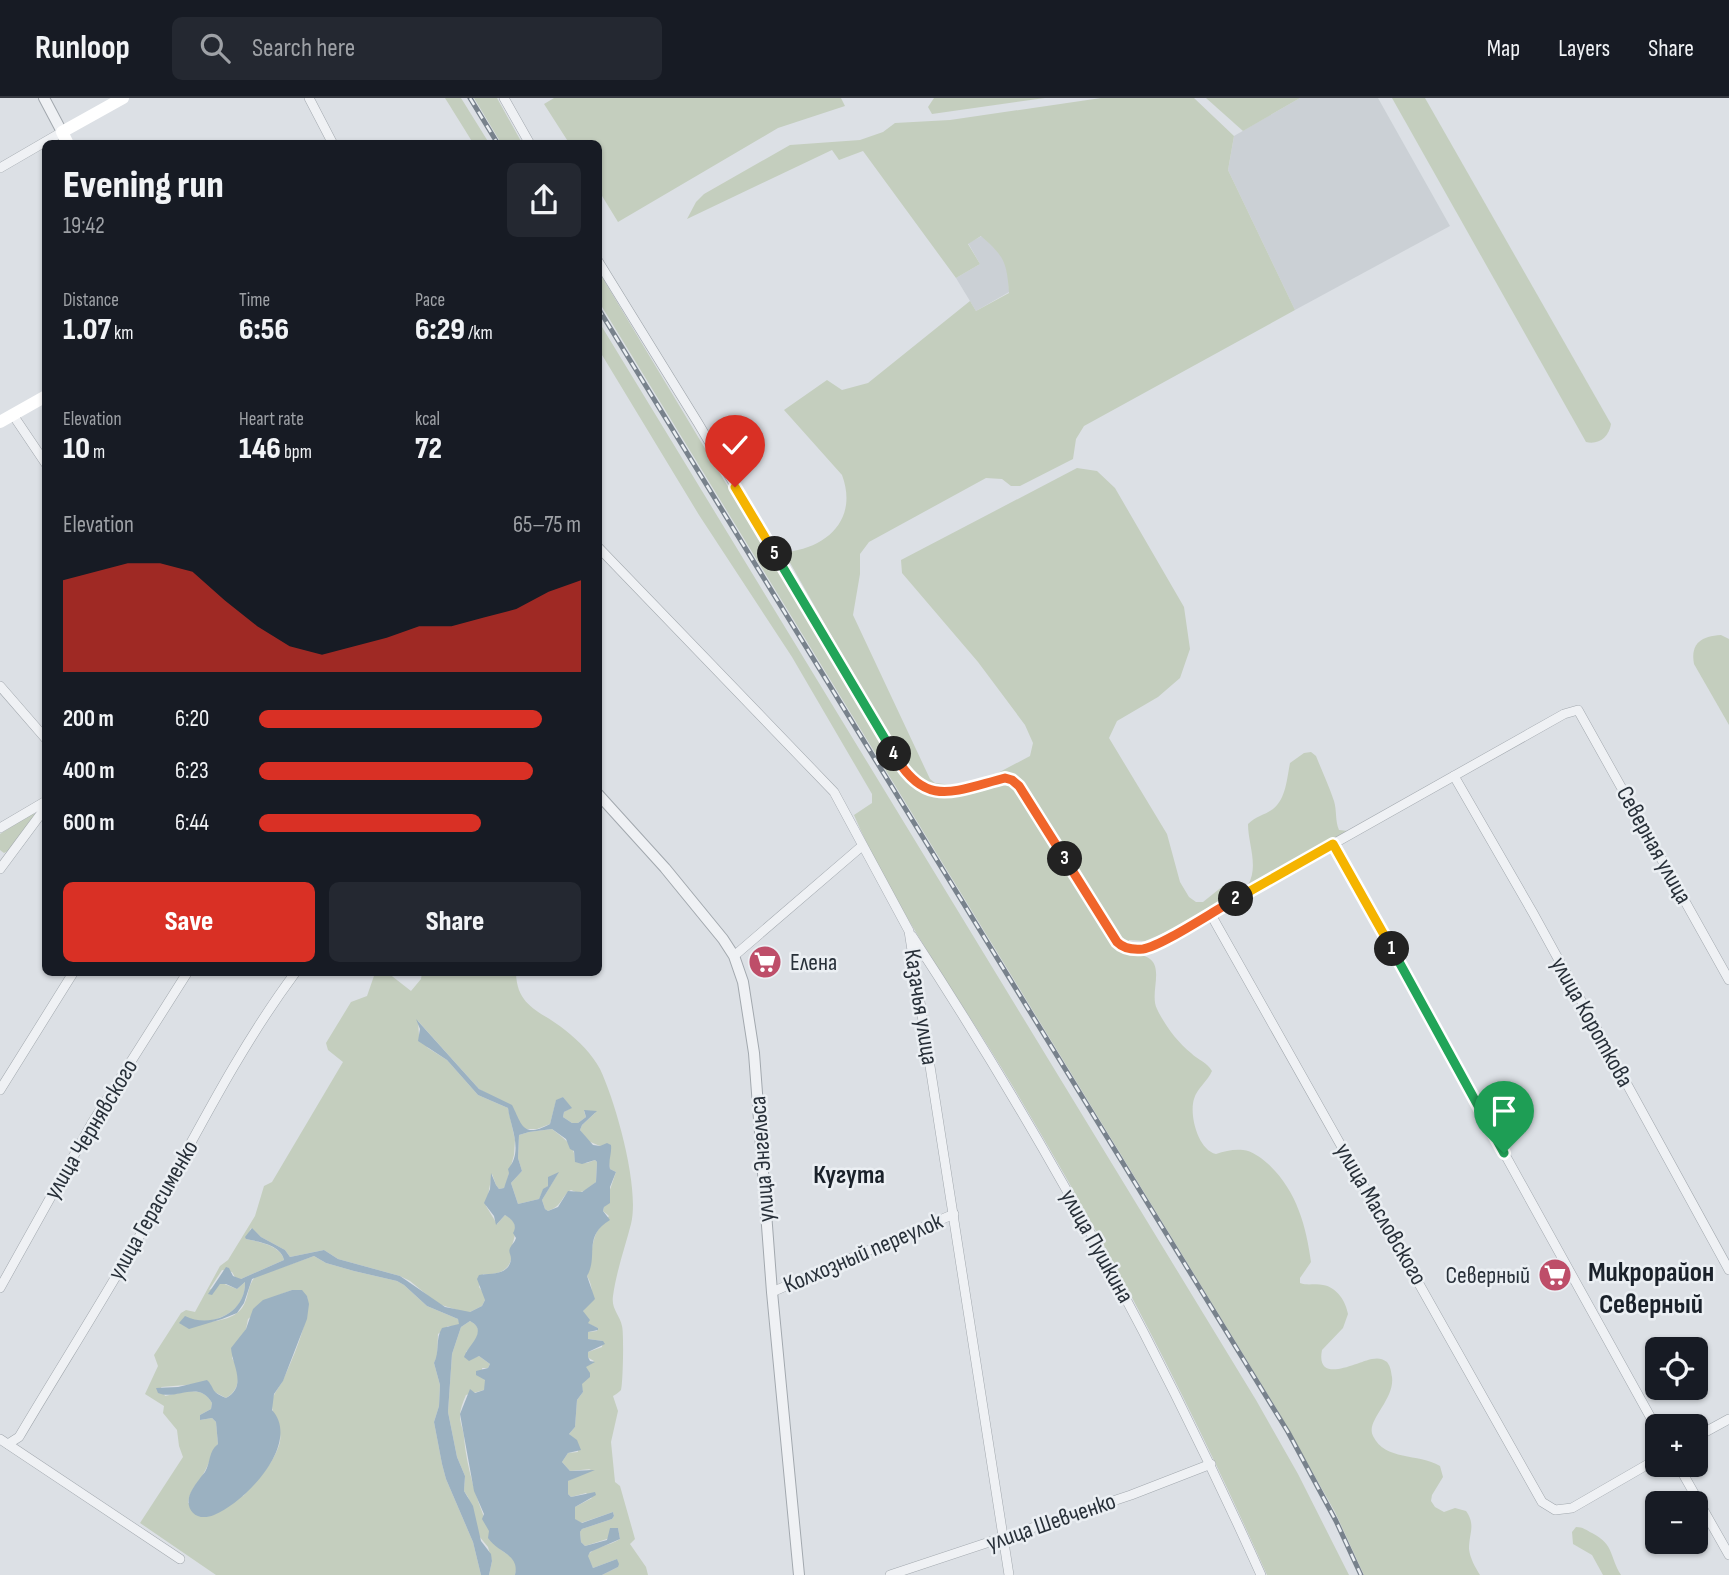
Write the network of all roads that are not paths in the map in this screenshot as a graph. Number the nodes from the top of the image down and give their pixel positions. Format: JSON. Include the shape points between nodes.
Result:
{"nodes":[{"id":1,"x":44,"y":98,"type":"edge"},
{"id":2,"x":123,"y":98,"type":"edge"},
{"id":3,"x":309,"y":98,"type":"edge"},
{"id":4,"x":504,"y":98,"type":"edge"},
{"id":5,"x":65,"y":138,"type":"edge"},
{"id":6,"x":331,"y":140,"type":"edge"},
{"id":7,"x":528,"y":140,"type":"edge"},
{"id":8,"x":42,"y":149,"type":"edge"},
{"id":9,"x":0,"y":168,"type":"edge"},
{"id":10,"x":602,"y":267,"type":"edge"},
{"id":11,"x":42,"y":398,"type":"edge"},
{"id":12,"x":13,"y":415,"type":"junction"},
{"id":13,"x":0,"y":422,"type":"edge"},
{"id":14,"x":42,"y":458,"type":"edge"},
{"id":15,"x":602,"y":551,"type":"edge"},
{"id":16,"x":0,"y":686,"type":"edge"},
{"id":17,"x":42,"y":734,"type":"edge"},
{"id":18,"x":1454,"y":776,"type":"junction"},
{"id":19,"x":602,"y":798,"type":"edge"},
{"id":20,"x":42,"y":803,"type":"edge"},
{"id":21,"x":42,"y":812,"type":"edge"},
{"id":22,"x":0,"y":828,"type":"edge"},
{"id":23,"x":1333,"y":844,"type":"junction"},
{"id":24,"x":862,"y":846,"type":"junction"},
{"id":25,"x":0,"y":869,"type":"edge"},
{"id":26,"x":1210,"y":913,"type":"junction"},
{"id":27,"x":909,"y":931,"type":"junction"},
{"id":28,"x":734,"y":956,"type":"junction"},
{"id":29,"x":71,"y":976,"type":"edge"},
{"id":30,"x":185,"y":976,"type":"edge"},
{"id":31,"x":293,"y":976,"type":"edge"},
{"id":32,"x":1729,"y":979,"type":"edge"},
{"id":33,"x":0,"y":1090,"type":"edge"},
{"id":34,"x":954,"y":1214,"type":"junction"},
{"id":35,"x":1729,"y":1270,"type":"edge"},
{"id":36,"x":0,"y":1288,"type":"edge"},
{"id":37,"x":772,"y":1292,"type":"junction"},
{"id":38,"x":1649,"y":1414,"type":"edge"},
{"id":39,"x":1729,"y":1419,"type":"edge"},
{"id":40,"x":1708,"y":1430,"type":"edge"},
{"id":41,"x":4,"y":1442,"type":"edge"},
{"id":42,"x":1211,"y":1464,"type":"junction"},
{"id":43,"x":1645,"y":1466,"type":"edge"},
{"id":44,"x":1685,"y":1477,"type":"edge"},
{"id":45,"x":1004,"y":1539,"type":"junction"},
{"id":46,"x":1729,"y":1555,"type":"edge"},
{"id":47,"x":180,"y":1559,"type":"dead end"},
{"id":48,"x":799,"y":1575,"type":"edge"},
{"id":49,"x":890,"y":1575,"type":"edge"},
{"id":50,"x":1009,"y":1575,"type":"edge"},
{"id":51,"x":1261,"y":1575,"type":"edge"}],
"edges":[{"from":1,"to":5,"type":"street"},
{"from":2,"to":5,"type":"main road"},
{"from":3,"to":6,"type":"street"},
{"from":4,"to":7,"type":"street"},
{"from":8,"to":9,"type":"street"},
{"from":10,"to":26,"type":"street","via":[[914,782],[938,792],[1012,780],[1122,947],[1152,946]]},
{"from":11,"to":12,"type":"main road"},
{"from":12,"to":13,"type":"main road"},
{"from":12,"to":14,"type":"street"},
{"from":15,"to":24,"type":"street","name":"Казачья улица","via":[[822,777]]},
{"from":16,"to":17,"type":"street"},
{"from":18,"to":23,"type":"street"},
{"from":18,"to":32,"type":"street","name":"Северная улица","via":[[1578,710]]},
{"from":18,"to":35,"type":"street","name":"улица Короткова"},
{"from":19,"to":28,"type":"street","name":"улица Энгельса","via":[[682,888]]},
{"from":20,"to":22,"type":"street"},
{"from":21,"to":25,"type":"street"},
{"from":23,"to":26,"type":"street"},
{"from":23,"to":38,"type":"street"},
{"from":24,"to":27,"type":"street","name":"Казачья улица"},
{"from":24,"to":28,"type":"street"},
{"from":26,"to":43,"type":"street","name":"улица Масловского","via":[[1546,1506],[1555,1510],[1577,1506]]},
{"from":27,"to":34,"type":"street","name":"Казачья улица"},
{"from":27,"to":42,"type":"street","name":"улица Пушкина","via":[[969,1022],[1098,1246]]},
{"from":28,"to":37,"type":"street","name":"улица Энгельса","via":[[751,1031]]},
{"from":29,"to":33,"type":"street"},
{"from":30,"to":36,"type":"street","name":"улица Чернявского","via":[[92,1123]]},
{"from":31,"to":41,"type":"street","name":"улица Герасименко","via":[[228,1073],[145,1226],[19,1437]]},
{"from":34,"to":37,"type":"street","name":"Колхозный переулок"},
{"from":34,"to":45,"type":"street","name":"Казачья улица"},
{"from":37,"to":48,"type":"street","name":"улица Энгельса"},
{"from":39,"to":40,"type":"street"},
{"from":41,"to":47,"type":"street"},
{"from":42,"to":45,"type":"street","name":"улица Шевченко"},
{"from":42,"to":51,"type":"street","name":"улица Пушкина"},
{"from":44,"to":46,"type":"street"},
{"from":45,"to":49,"type":"street","name":"улица Шевченко"},
{"from":45,"to":50,"type":"street","name":"Казачья улица"}]}
